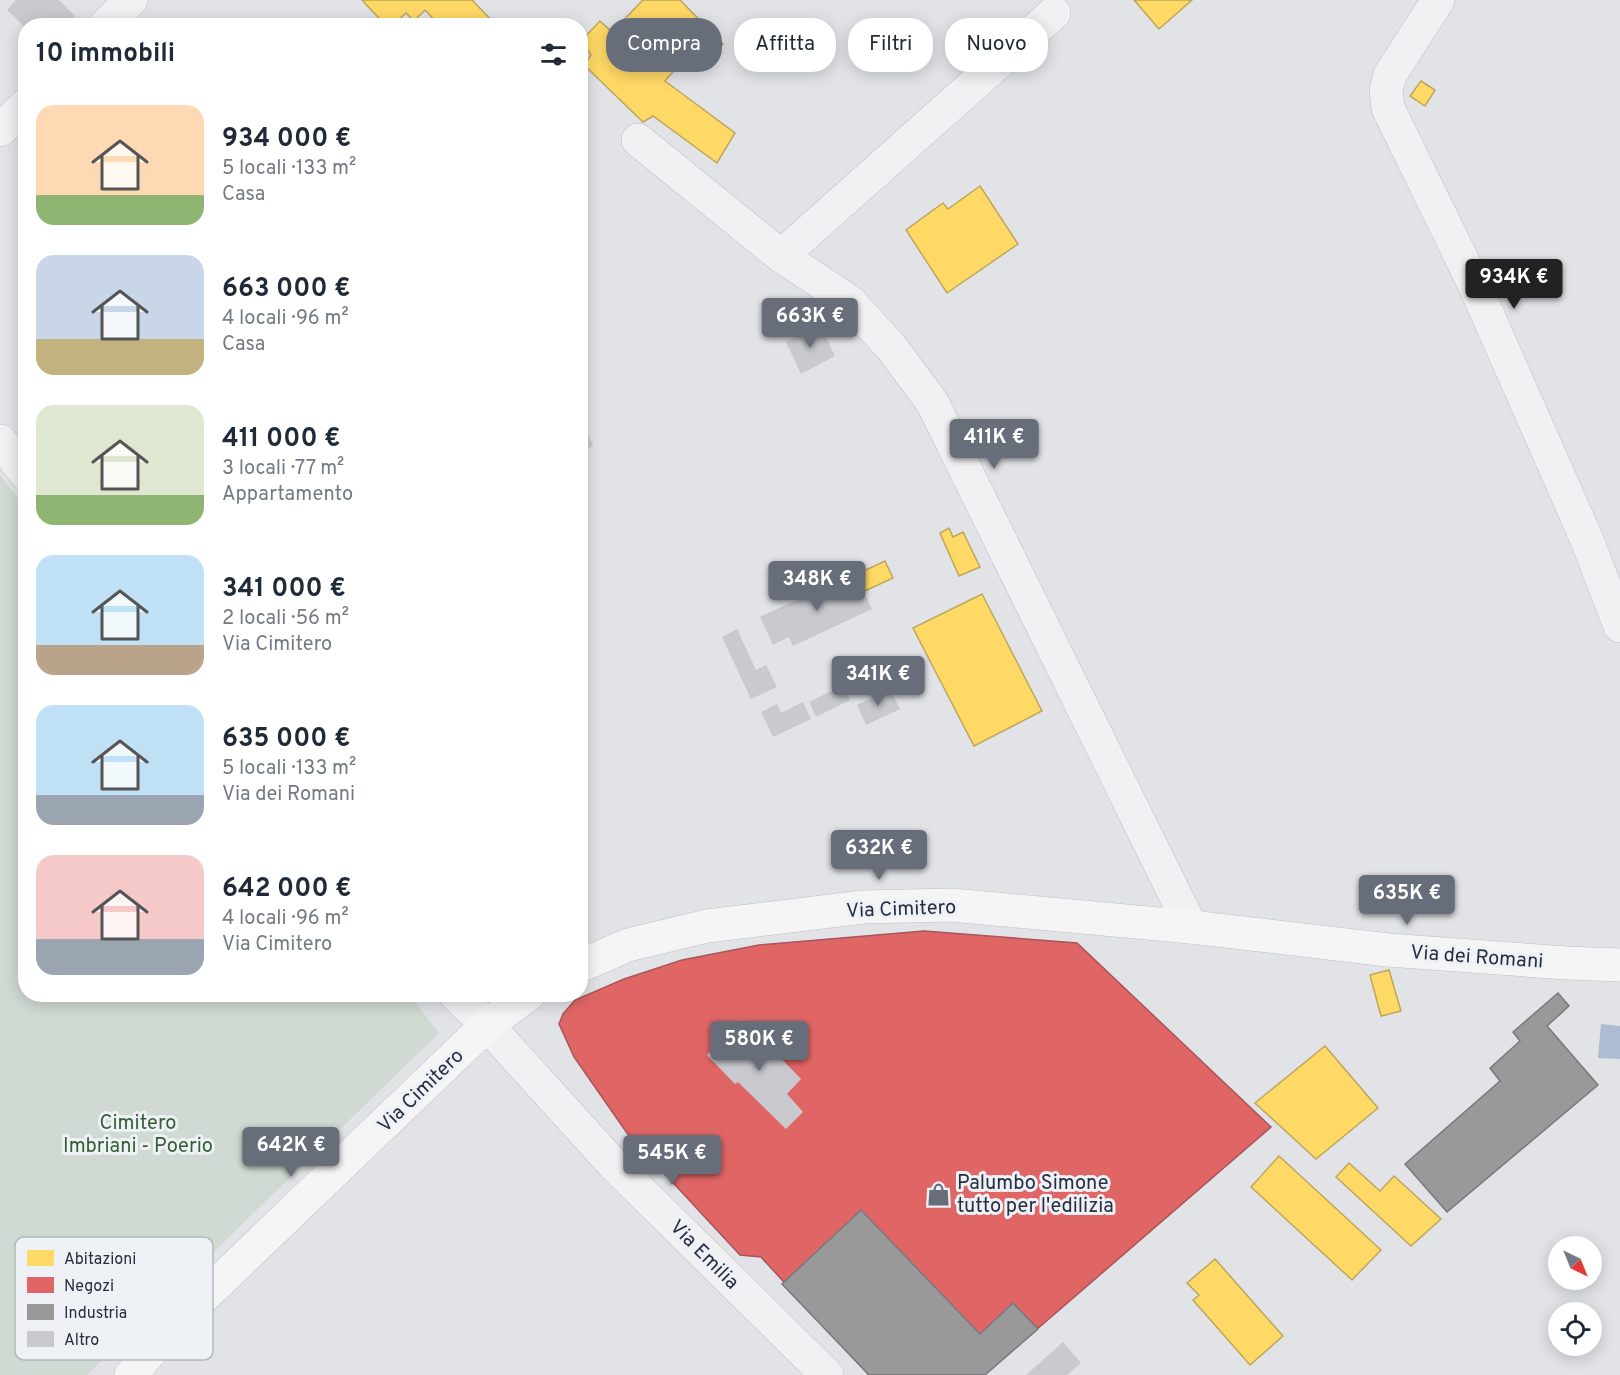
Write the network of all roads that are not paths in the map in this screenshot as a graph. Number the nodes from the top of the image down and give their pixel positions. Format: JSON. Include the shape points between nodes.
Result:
{"nodes":[{"id":1,"x":131,"y":0,"type":"edge"},
{"id":2,"x":1438,"y":0,"type":"edge"},
{"id":3,"x":1054,"y":13,"type":"dead end"},
{"id":4,"x":113,"y":18,"type":"edge"},
{"id":5,"x":18,"y":113,"type":"edge"},
{"id":6,"x":0,"y":130,"type":"edge"},
{"id":7,"x":638,"y":140,"type":"dead end"},
{"id":8,"x":781,"y":256,"type":"junction"},
{"id":9,"x":0,"y":441,"type":"edge"},
{"id":10,"x":18,"y":464,"type":"edge"},
{"id":11,"x":1620,"y":626,"type":"edge"},
{"id":12,"x":1191,"y":927,"type":"junction"},
{"id":13,"x":588,"y":962,"type":"edge"},
{"id":14,"x":1620,"y":965,"type":"edge"},
{"id":15,"x":463,"y":1002,"type":"edge"},
{"id":16,"x":518,"y":1002,"type":"edge"},
{"id":17,"x":487,"y":1025,"type":"junction"},
{"id":18,"x":213,"y":1288,"type":"edge"},
{"id":19,"x":144,"y":1360,"type":"edge"},
{"id":20,"x":134,"y":1373,"type":"edge"},
{"id":21,"x":827,"y":1375,"type":"edge"}],
"edges":[{"from":1,"to":4,"type":"street"},
{"from":2,"to":11,"type":"street","via":[[1390,75],[1386,90],[1388,108],[1475,286],[1587,540]]},
{"from":3,"to":8,"type":"street"},
{"from":5,"to":6,"type":"street"},
{"from":7,"to":8,"type":"street"},
{"from":8,"to":12,"type":"street","via":[[849,301],[891,347],[932,402]]},
{"from":9,"to":10,"type":"street"},
{"from":12,"to":13,"type":"main road","name":"Via Cimitero","via":[[952,904],[863,907],[707,926],[628,945]]},
{"from":12,"to":14,"type":"main road","name":"Via dei Romani","via":[[1388,950]]},
{"from":15,"to":17,"type":"street","name":"Via Emilia"},
{"from":16,"to":17,"type":"main road","name":"Via Cimitero"},
{"from":17,"to":18,"type":"main road","name":"Via Cimitero"},
{"from":17,"to":21,"type":"street","name":"Via Emilia","via":[[613,1164]]},
{"from":19,"to":20,"type":"main road","name":"Via Cimitero"}]}
